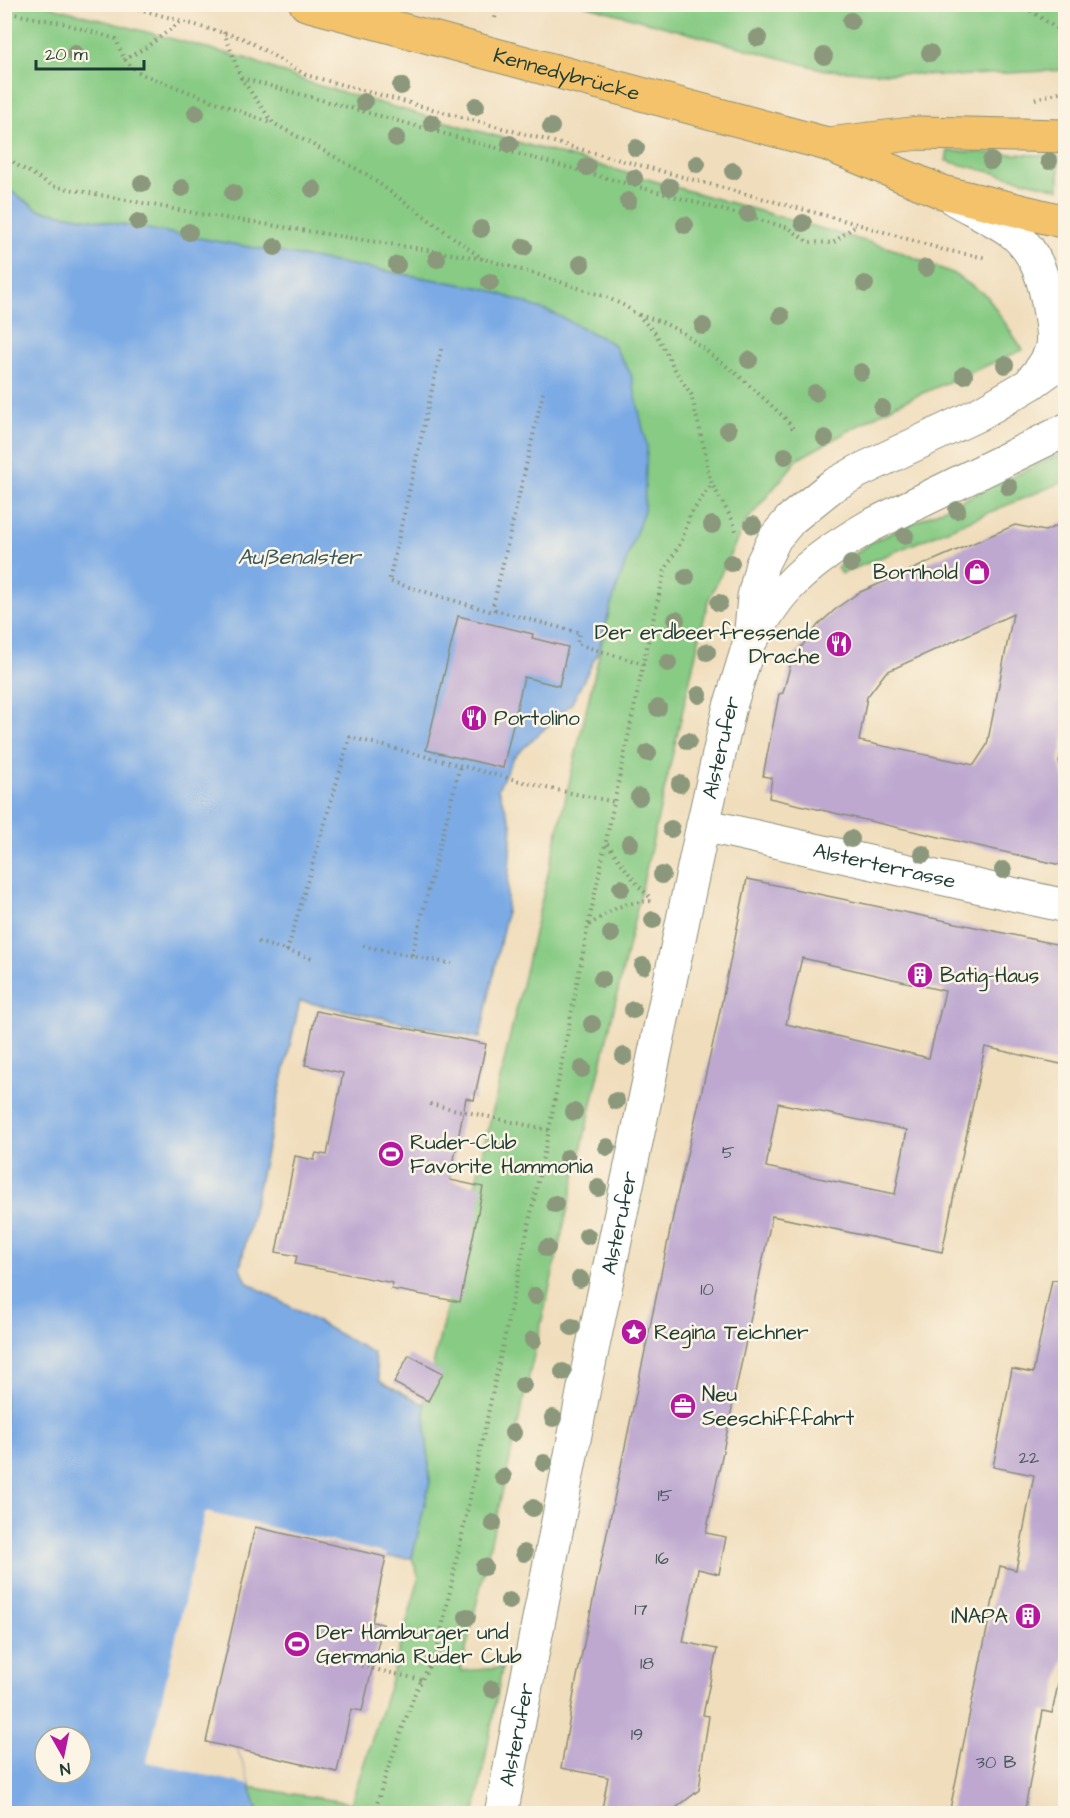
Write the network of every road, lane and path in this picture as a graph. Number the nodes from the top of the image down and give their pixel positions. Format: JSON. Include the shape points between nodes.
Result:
{"nodes":[{"id":1,"x":121,"y":4,"type":"edge"},
{"id":2,"x":306,"y":4,"type":"edge"},
{"id":3,"x":1021,"y":4,"type":"edge"},
{"id":4,"x":4,"y":12,"type":"edge"},
{"id":5,"x":183,"y":21,"type":"junction"},
{"id":6,"x":225,"y":32,"type":"junction"},
{"id":7,"x":1065,"y":35,"type":"edge"},
{"id":8,"x":124,"y":60,"type":"junction"},
{"id":9,"x":241,"y":78,"type":"junction"},
{"id":10,"x":273,"y":123,"type":"junction"},
{"id":11,"x":1065,"y":136,"type":"edge"},
{"id":12,"x":827,"y":144,"type":"junction"},
{"id":13,"x":4,"y":154,"type":"edge"},
{"id":14,"x":942,"y":192,"type":"junction"},
{"id":15,"x":1065,"y":222,"type":"edge"},
{"id":16,"x":857,"y":224,"type":"junction"},
{"id":17,"x":945,"y":250,"type":"dead end"},
{"id":18,"x":484,"y":259,"type":"junction"},
{"id":19,"x":638,"y":315,"type":"junction"},
{"id":20,"x":441,"y":349,"type":"dead end"},
{"id":21,"x":1065,"y":358,"type":"edge"},
{"id":22,"x":1030,"y":384,"type":"junction"},
{"id":23,"x":543,"y":393,"type":"dead end"},
{"id":24,"x":1065,"y":430,"type":"edge"},
{"id":25,"x":795,"y":431,"type":"dead end"},
{"id":26,"x":495,"y":610,"type":"junction"},
{"id":27,"x":750,"y":641,"type":"junction"},
{"id":28,"x":644,"y":664,"type":"junction"},
{"id":29,"x":460,"y":766,"type":"junction"},
{"id":30,"x":615,"y":802,"type":"junction"},
{"id":31,"x":703,"y":825,"type":"junction"},
{"id":32,"x":607,"y":843,"type":"junction"},
{"id":33,"x":1065,"y":906,"type":"edge"},
{"id":34,"x":588,"y":926,"type":"junction"},
{"id":35,"x":258,"y":942,"type":"dead end"},
{"id":36,"x":363,"y":946,"type":"dead end"},
{"id":37,"x":287,"y":951,"type":"junction"},
{"id":38,"x":412,"y":956,"type":"junction"},
{"id":39,"x":315,"y":959,"type":"dead end"},
{"id":40,"x":452,"y":964,"type":"dead end"},
{"id":41,"x":430,"y":1104,"type":"dead end"},
{"id":42,"x":549,"y":1130,"type":"junction"},
{"id":43,"x":361,"y":1666,"type":"dead end"},
{"id":44,"x":422,"y":1680,"type":"junction"},
{"id":45,"x":500,"y":1811,"type":"edge"},
{"id":46,"x":374,"y":1814,"type":"edge"}],
"edges":[{"from":1,"to":5,"type":"path"},
{"from":2,"to":12,"type":"main road","name":"Kennedybrücke"},
{"from":3,"to":7,"type":"path"},
{"from":4,"to":8,"type":"path","via":[[116,39]]},
{"from":5,"to":6,"type":"path"},
{"from":5,"to":8,"type":"path"},
{"from":6,"to":9,"type":"path"},
{"from":6,"to":16,"type":"path","via":[[245,39],[306,75]]},
{"from":8,"to":10,"type":"path","via":[[144,75]]},
{"from":9,"to":10,"type":"path"},
{"from":9,"to":16,"type":"path","via":[[789,228],[808,242],[833,243]]},
{"from":10,"to":18,"type":"path","via":[[366,174]]},
{"from":11,"to":12,"type":"main road","name":"Kennedybrücke","via":[[919,133]]},
{"from":12,"to":14,"type":"main road","name":"Kennedybrücke"},
{"from":13,"to":18,"type":"path","via":[[53,186],[200,214]]},
{"from":14,"to":15,"type":"main road","name":"Kennedybrücke"},
{"from":14,"to":22,"type":"street","name":"Alsterufer","via":[[1012,232],[1033,254],[1040,268],[1053,332],[1052,346],[1044,366]]},
{"from":16,"to":17,"type":"path"},
{"from":18,"to":19,"type":"path","via":[[606,297]]},
{"from":19,"to":25,"type":"path","via":[[683,333],[738,375]]},
{"from":19,"to":28,"type":"path","via":[[656,334],[691,394],[712,484],[690,515],[682,540],[665,570]]},
{"from":20,"to":26,"type":"path","via":[[390,581]]},
{"from":21,"to":22,"type":"street","name":"Alsterufer"},
{"from":22,"to":27,"type":"street","name":"Alsterufer","via":[[977,415],[832,486],[791,519],[775,538],[762,564]]},
{"from":23,"to":26,"type":"path"},
{"from":24,"to":27,"type":"street","name":"Alsterufer","via":[[843,542],[787,587]]},
{"from":26,"to":28,"type":"path","via":[[580,633],[577,644]]},
{"from":27,"to":31,"type":"street","name":"Alsterufer","via":[[729,710]]},
{"from":28,"to":30,"type":"path"},
{"from":29,"to":30,"type":"path"},
{"from":29,"to":37,"type":"path","via":[[350,737]]},
{"from":29,"to":38,"type":"path"},
{"from":30,"to":32,"type":"path"},
{"from":31,"to":33,"type":"street","name":"Alsterterrasse"},
{"from":31,"to":45,"type":"street","name":"Alsterufer","via":[[584,1388]]},
{"from":32,"to":34,"type":"path"},
{"from":32,"to":34,"type":"path","via":[[633,882],[654,901],[622,905]]},
{"from":34,"to":42,"type":"path"},
{"from":35,"to":37,"type":"path"},
{"from":36,"to":38,"type":"path"},
{"from":37,"to":39,"type":"path"},
{"from":38,"to":40,"type":"path"},
{"from":41,"to":42,"type":"path"},
{"from":42,"to":44,"type":"path","via":[[437,1651]]},
{"from":43,"to":44,"type":"path"},
{"from":44,"to":46,"type":"path"}]}
